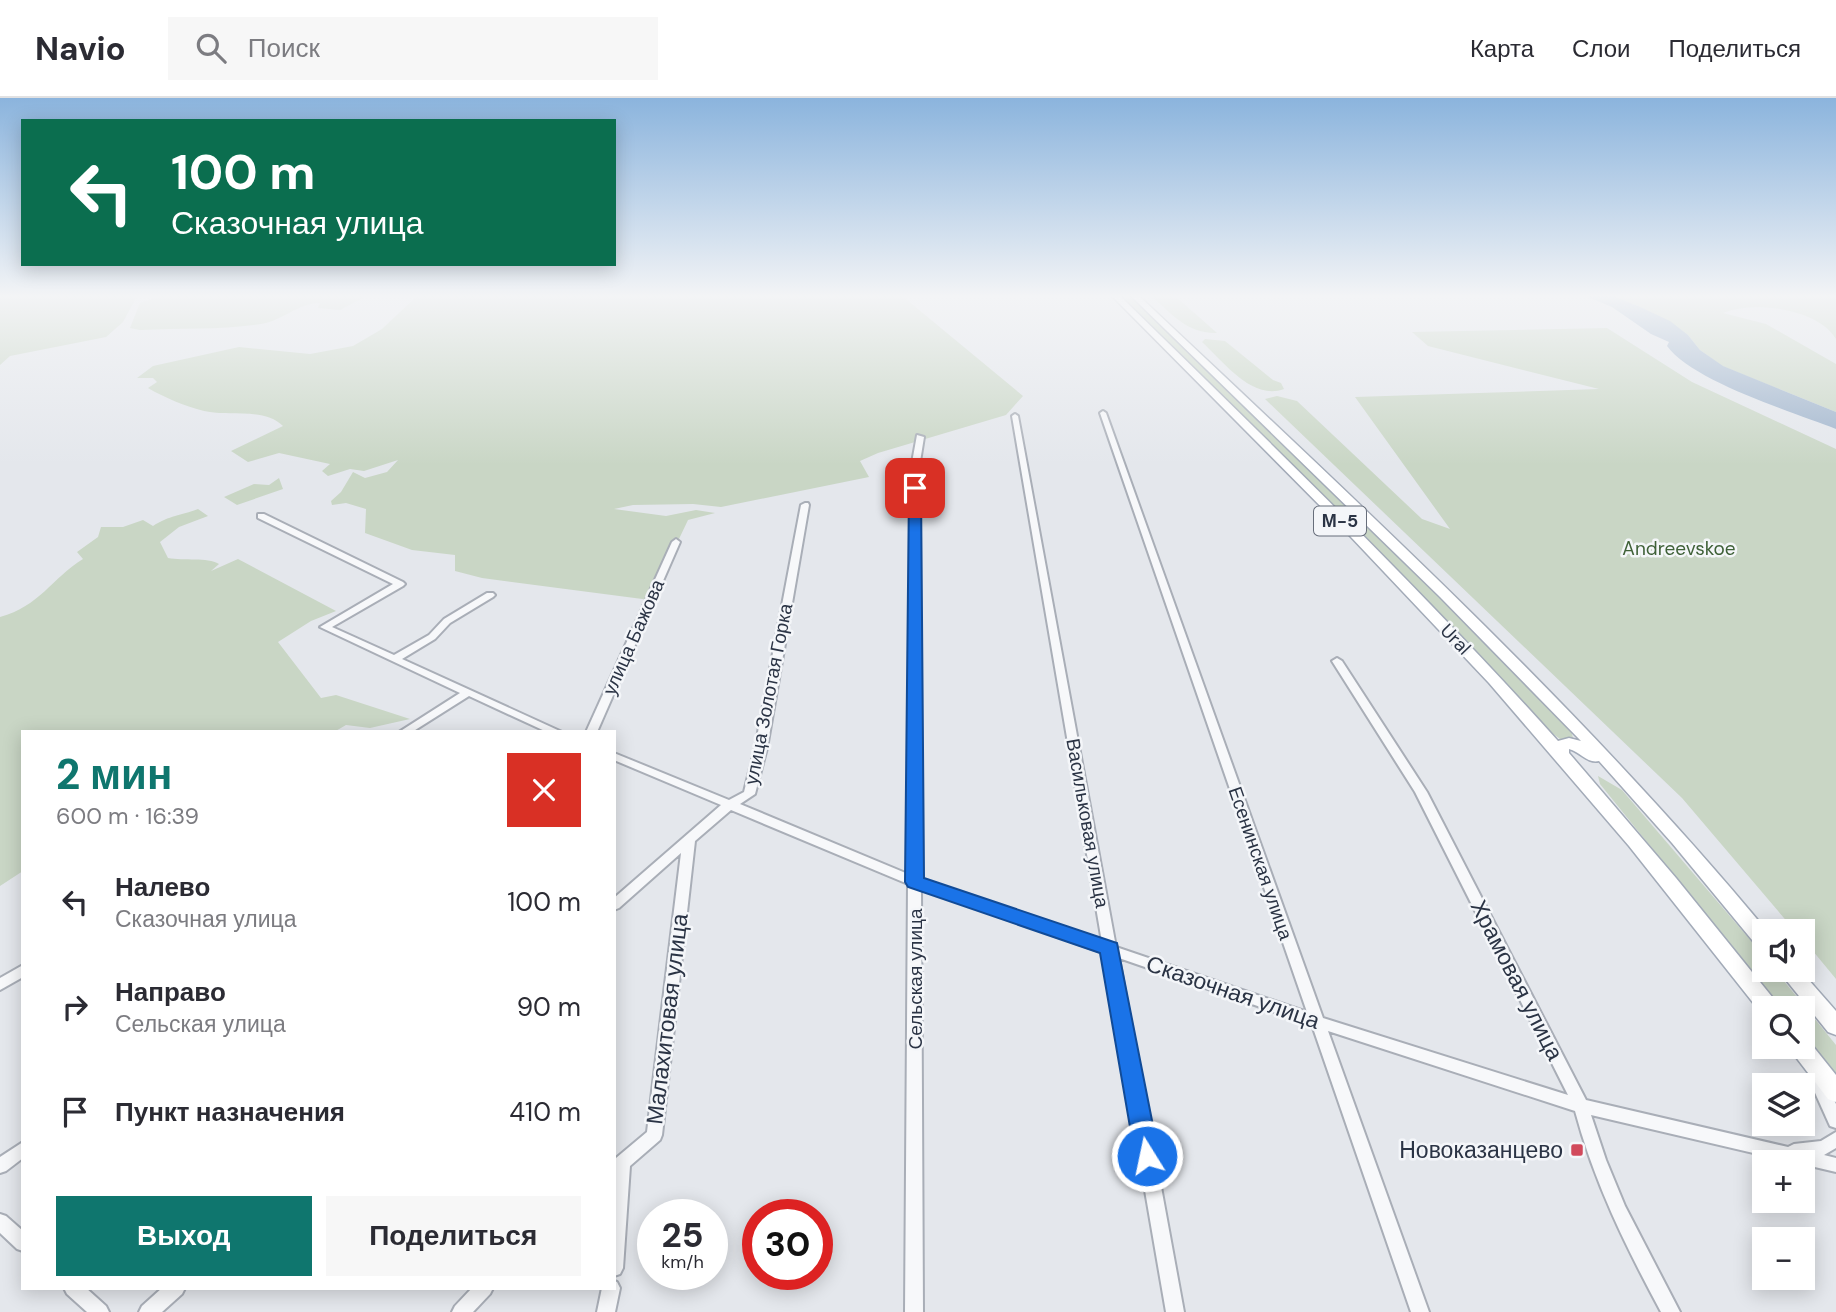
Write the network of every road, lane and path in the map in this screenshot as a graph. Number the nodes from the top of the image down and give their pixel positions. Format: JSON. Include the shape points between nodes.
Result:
{"nodes":[{"id":1,"x":1171,"y":352,"type":"edge"},
{"id":2,"x":1193,"y":352,"type":"edge"},
{"id":3,"x":1103,"y":413,"type":"dead end"},
{"id":4,"x":1015,"y":416,"type":"dead end"},
{"id":5,"x":920,"y":437,"type":"dead end"},
{"id":6,"x":805,"y":505,"type":"dead end"},
{"id":7,"x":261,"y":516,"type":"dead end"},
{"id":8,"x":676,"y":542,"type":"dead end"},
{"id":9,"x":491,"y":595,"type":"dead end"},
{"id":10,"x":394,"y":659,"type":"junction"},
{"id":11,"x":1338,"y":661,"type":"dead end"},
{"id":12,"x":467,"y":692,"type":"junction"},
{"id":13,"x":407,"y":730,"type":"edge"},
{"id":14,"x":552,"y":730,"type":"edge"},
{"id":15,"x":592,"y":730,"type":"edge"},
{"id":16,"x":1560,"y":753,"type":"junction"},
{"id":17,"x":616,"y":757,"type":"edge"},
{"id":18,"x":729,"y":805,"type":"junction"},
{"id":19,"x":689,"y":841,"type":"junction"},
{"id":20,"x":1681,"y":842,"type":"junction"},
{"id":21,"x":915,"y":882,"type":"junction"},
{"id":22,"x":616,"y":903,"type":"edge"},
{"id":23,"x":1752,"y":926,"type":"edge"},
{"id":24,"x":1109,"y":948,"type":"junction"},
{"id":25,"x":21,"y":971,"type":"edge"},
{"id":26,"x":1798,"y":982,"type":"edge"},
{"id":27,"x":0,"y":985,"type":"edge"},
{"id":28,"x":1761,"y":996,"type":"edge"},
{"id":29,"x":1316,"y":1021,"type":"junction"},
{"id":30,"x":1836,"y":1026,"type":"edge"},
{"id":31,"x":1807,"y":1059,"type":"edge"},
{"id":32,"x":1834,"y":1101,"type":"edge"},
{"id":33,"x":1581,"y":1106,"type":"junction"},
{"id":34,"x":1836,"y":1121,"type":"edge"},
{"id":35,"x":1836,"y":1139,"type":"edge"},
{"id":36,"x":21,"y":1150,"type":"edge"},
{"id":37,"x":1779,"y":1150,"type":"edge"},
{"id":38,"x":1802,"y":1150,"type":"edge"},
{"id":39,"x":1815,"y":1159,"type":"edge"},
{"id":40,"x":618,"y":1164,"type":"edge"},
{"id":41,"x":1836,"y":1165,"type":"edge"},
{"id":42,"x":0,"y":1166,"type":"edge"},
{"id":43,"x":616,"y":1216,"type":"edge"},
{"id":44,"x":0,"y":1222,"type":"edge"},
{"id":45,"x":21,"y":1240,"type":"edge"},
{"id":46,"x":76,"y":1290,"type":"edge"},
{"id":47,"x":174,"y":1290,"type":"edge"},
{"id":48,"x":482,"y":1290,"type":"edge"},
{"id":49,"x":611,"y":1290,"type":"edge"},
{"id":50,"x":100,"y":1312,"type":"edge"},
{"id":51,"x":148,"y":1312,"type":"edge"},
{"id":52,"x":461,"y":1312,"type":"edge"},
{"id":53,"x":606,"y":1312,"type":"edge"},
{"id":54,"x":914,"y":1312,"type":"edge"},
{"id":55,"x":1175,"y":1312,"type":"edge"},
{"id":56,"x":1420,"y":1312,"type":"edge"},
{"id":57,"x":1671,"y":1312,"type":"edge"}],
"edges":[{"from":1,"to":16,"type":"main road","name":"Ural","number":"М-5","via":[[1418,599]]},
{"from":2,"to":20,"type":"main road","name":"Ural","number":"М-5","via":[[1456,605],[1628,781]]},
{"from":3,"to":29,"type":"street","name":"Есенинская улица"},
{"from":4,"to":24,"type":"street","name":"Васильковая улица"},
{"from":5,"to":21,"type":"street","name":"Сельская улица","via":[[915,468]]},
{"from":6,"to":18,"type":"street","name":"улица Золотая Горка","via":[[761,748],[749,794]]},
{"from":7,"to":10,"type":"street","via":[[400,584],[325,628]]},
{"from":8,"to":15,"type":"street","name":"улица Бажова"},
{"from":9,"to":10,"type":"street"},
{"from":10,"to":12,"type":"street"},
{"from":11,"to":33,"type":"street","name":"Храмовая улица","via":[[1421,792]]},
{"from":12,"to":13,"type":"street"},
{"from":12,"to":14,"type":"street"},
{"from":16,"to":20,"type":"main road","via":[[1563,743],[1584,748],[1658,827]]},
{"from":16,"to":28,"type":"main road","name":"Ural","number":"М-5"},
{"from":17,"to":18,"type":"street","name":"Сказочная улица"},
{"from":18,"to":19,"type":"street","name":"улица Золотая Горка"},
{"from":18,"to":21,"type":"street","name":"Сказочная улица"},
{"from":19,"to":22,"type":"street","name":"улица Золотая Горка"},
{"from":19,"to":40,"type":"street","name":"Малахитовая улица","via":[[654,1135]]},
{"from":20,"to":23,"type":"main road","name":"Ural","number":"М-5"},
{"from":21,"to":24,"type":"street","name":"Сказочная улица"},
{"from":21,"to":54,"type":"street","name":"Сельская улица"},
{"from":24,"to":29,"type":"street","name":"Сказочная улица"},
{"from":24,"to":55,"type":"street","name":"Васильковая улица"},
{"from":25,"to":27,"type":"street"},
{"from":26,"to":30,"type":"main road"},
{"from":29,"to":33,"type":"street","name":"Сказочная улица"},
{"from":29,"to":56,"type":"street","name":"Есенинская улица"},
{"from":31,"to":32,"type":"main road"},
{"from":32,"to":34,"type":"street"},
{"from":33,"to":37,"type":"street","name":"Сказочная улица"},
{"from":33,"to":57,"type":"street","name":"Храмовая улица","via":[[1593,1153],[1616,1209]]},
{"from":35,"to":38,"type":"street","via":[[1824,1147]]},
{"from":36,"to":42,"type":"street"},
{"from":39,"to":41,"type":"street","name":"Сказочная улица"},
{"from":40,"to":43,"type":"street","name":"Малахитовая улица"},
{"from":44,"to":45,"type":"street"},
{"from":46,"to":50,"type":"street"},
{"from":47,"to":51,"type":"street"},
{"from":48,"to":52,"type":"street"},
{"from":49,"to":53,"type":"street"}]}
